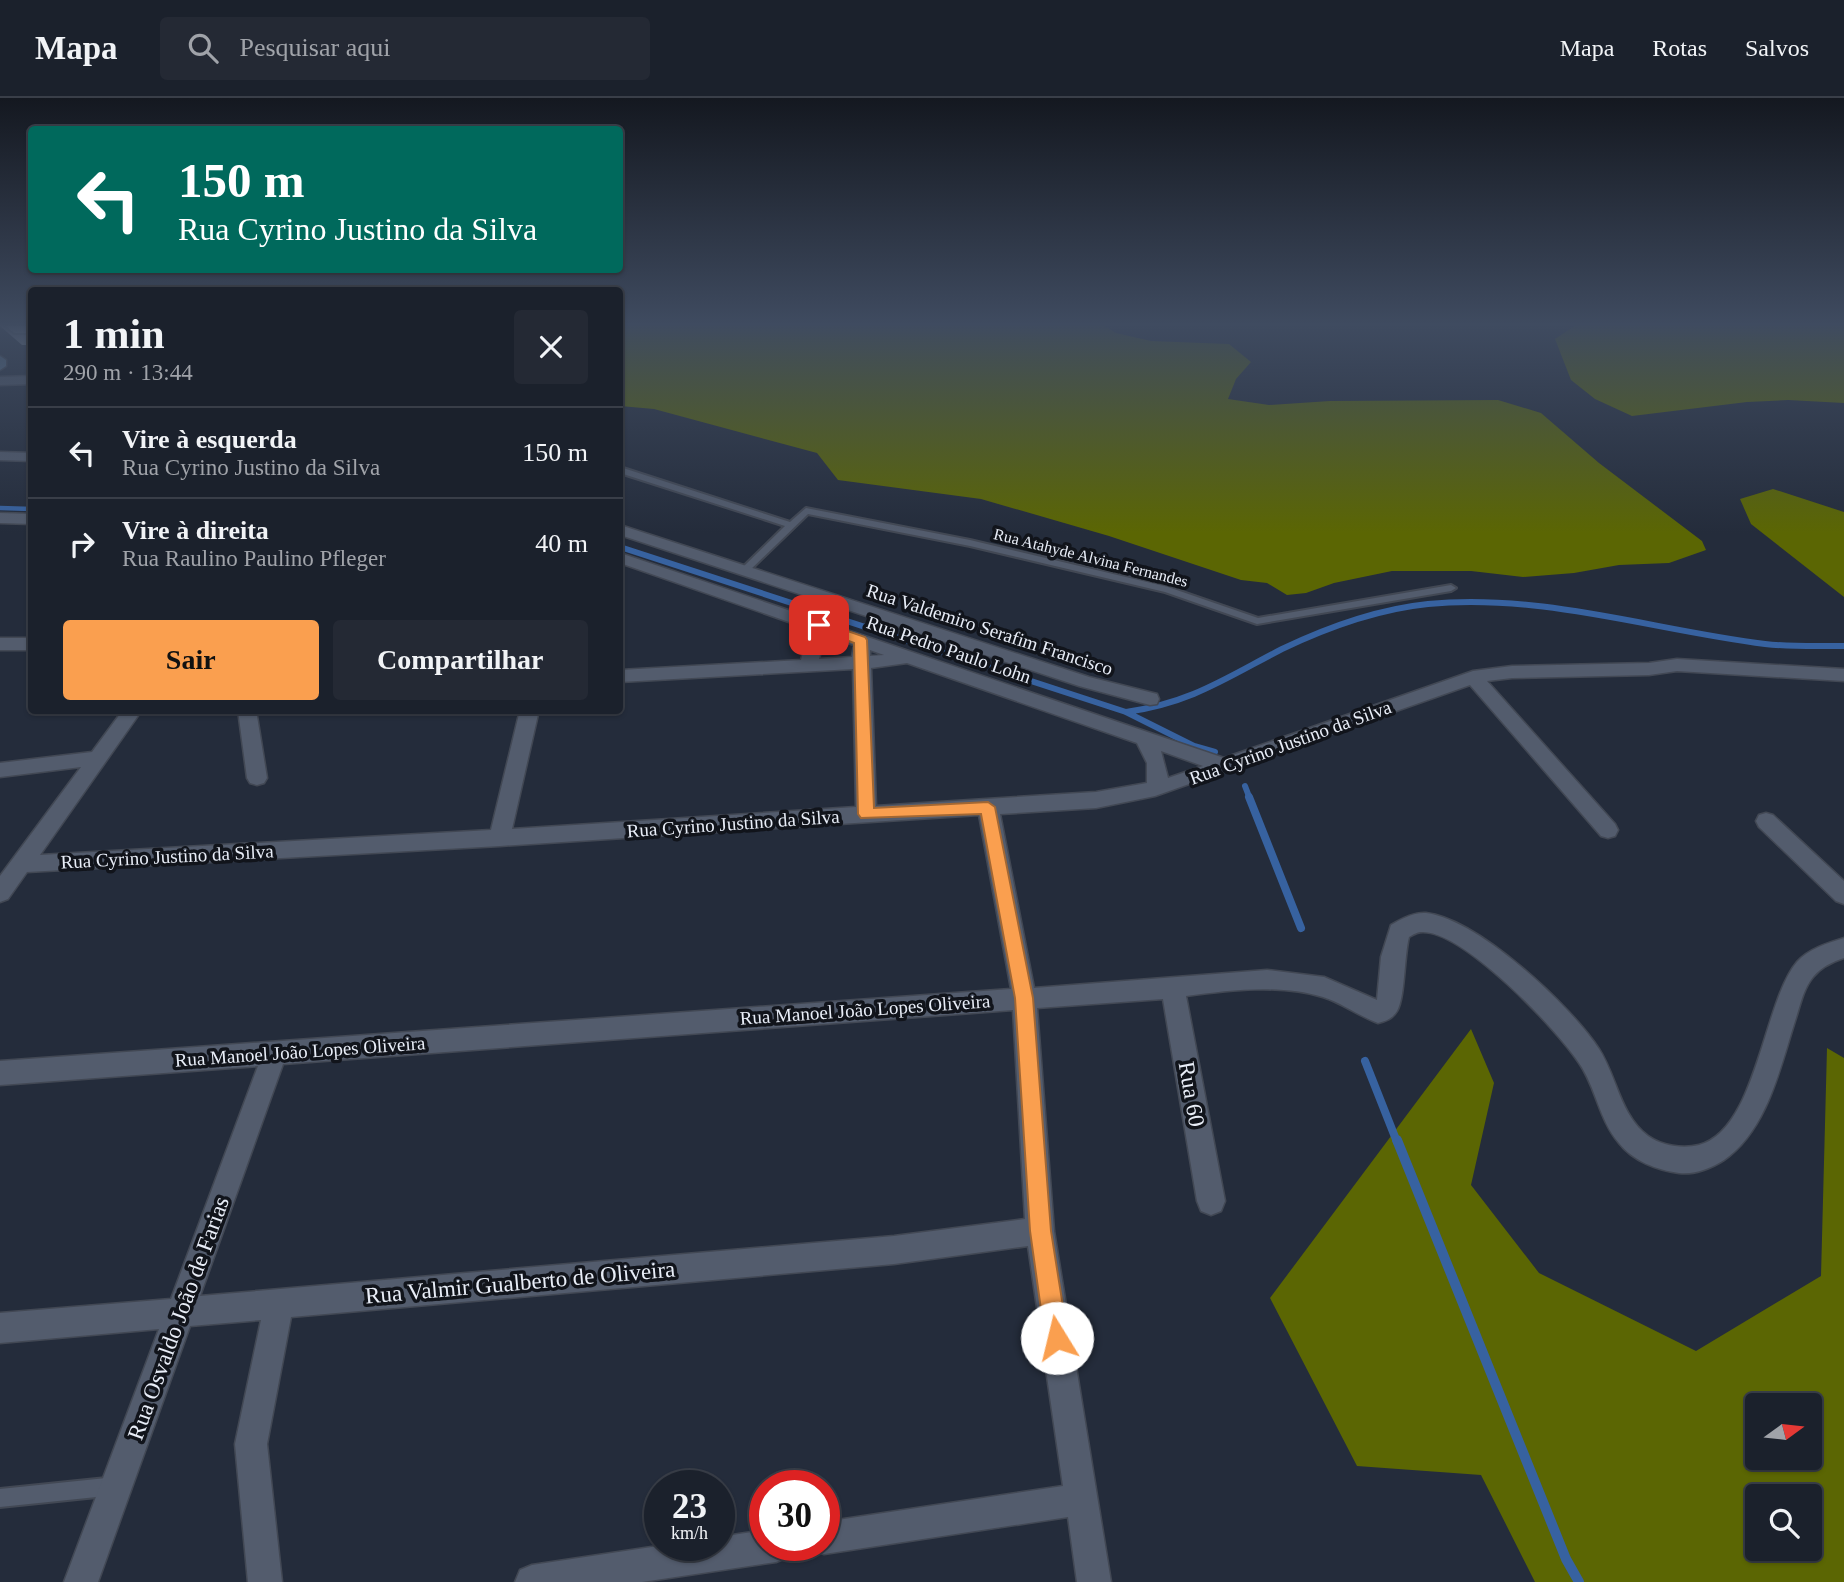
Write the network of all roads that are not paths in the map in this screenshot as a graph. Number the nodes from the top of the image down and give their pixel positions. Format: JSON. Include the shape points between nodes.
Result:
{"nodes":[{"id":1,"x":0,"y":456,"type":"edge"},
{"id":2,"x":28,"y":457,"type":"edge"},
{"id":3,"x":623,"y":471,"type":"edge"},
{"id":4,"x":0,"y":519,"type":"edge"},
{"id":5,"x":28,"y":519,"type":"edge"},
{"id":6,"x":791,"y":525,"type":"junction"},
{"id":7,"x":623,"y":531,"type":"edge"},
{"id":8,"x":623,"y":559,"type":"edge"},
{"id":9,"x":744,"y":571,"type":"junction"},
{"id":10,"x":1451,"y":588,"type":"dead end"},
{"id":11,"x":819,"y":625,"type":"junction"},
{"id":12,"x":860,"y":640,"type":"junction"},
{"id":13,"x":0,"y":644,"type":"edge"},
{"id":14,"x":28,"y":644,"type":"edge"},
{"id":15,"x":911,"y":659,"type":"junction"},
{"id":16,"x":861,"y":662,"type":"junction"},
{"id":17,"x":809,"y":664,"type":"junction"},
{"id":18,"x":1844,"y":675,"type":"edge"},
{"id":19,"x":623,"y":676,"type":"edge"},
{"id":20,"x":1473,"y":677,"type":"junction"},
{"id":21,"x":1150,"y":699,"type":"dead end"},
{"id":22,"x":130,"y":714,"type":"edge"},
{"id":23,"x":248,"y":714,"type":"edge"},
{"id":24,"x":529,"y":714,"type":"edge"},
{"id":25,"x":1145,"y":740,"type":"junction"},
{"id":26,"x":99,"y":758,"type":"junction"},
{"id":27,"x":1225,"y":766,"type":"junction"},
{"id":28,"x":0,"y":770,"type":"edge"},
{"id":29,"x":257,"y":778,"type":"dead end"},
{"id":30,"x":1155,"y":789,"type":"junction"},
{"id":31,"x":988,"y":807,"type":"junction"},
{"id":32,"x":866,"y":814,"type":"junction"},
{"id":33,"x":1766,"y":821,"type":"dead end"},
{"id":34,"x":1608,"y":830,"type":"dead end"},
{"id":35,"x":500,"y":838,"type":"junction"},
{"id":36,"x":22,"y":864,"type":"junction"},
{"id":37,"x":0,"y":893,"type":"edge"},
{"id":38,"x":1844,"y":895,"type":"edge"},
{"id":39,"x":1844,"y":948,"type":"edge"},
{"id":40,"x":1172,"y":988,"type":"junction"},
{"id":41,"x":1024,"y":998,"type":"junction"},
{"id":42,"x":275,"y":1054,"type":"junction"},
{"id":43,"x":0,"y":1073,"type":"edge"},
{"id":44,"x":1211,"y":1201,"type":"dead end"},
{"id":45,"x":1040,"y":1231,"type":"junction"},
{"id":46,"x":279,"y":1302,"type":"junction"},
{"id":47,"x":180,"y":1312,"type":"junction"},
{"id":48,"x":0,"y":1328,"type":"edge"},
{"id":49,"x":116,"y":1486,"type":"junction"},
{"id":50,"x":0,"y":1498,"type":"edge"},
{"id":51,"x":1081,"y":1499,"type":"junction"},
{"id":52,"x":840,"y":1536,"type":"edge"},
{"id":53,"x":749,"y":1549,"type":"edge"},
{"id":54,"x":81,"y":1582,"type":"edge"},
{"id":55,"x":265,"y":1582,"type":"edge"},
{"id":56,"x":532,"y":1582,"type":"edge"},
{"id":57,"x":1094,"y":1582,"type":"edge"}],
"edges":[{"from":1,"to":2,"type":"street"},
{"from":3,"to":6,"type":"lane"},
{"from":4,"to":5,"type":"street"},
{"from":6,"to":9,"type":"lane","name":"Rua Atahyde Alvina Fernandes"},
{"from":6,"to":10,"type":"lane","name":"Rua Atahyde Alvina Fernandes","via":[[806,510],[970,543],[1168,590],[1256,621]]},
{"from":7,"to":9,"type":"street","name":"Rua Valdemiro Serafim Francisco"},
{"from":8,"to":11,"type":"street","name":"Rua Pedro Paulo Lohn"},
{"from":9,"to":21,"type":"street","name":"Rua Valdemiro Serafim Francisco"},
{"from":11,"to":12,"type":"street","name":"Rua Pedro Paulo Lohn"},
{"from":11,"to":17,"type":"street"},
{"from":12,"to":15,"type":"street","name":"Rua Pedro Paulo Lohn"},
{"from":12,"to":16,"type":"street"},
{"from":13,"to":14,"type":"street"},
{"from":15,"to":16,"type":"street"},
{"from":15,"to":25,"type":"street","name":"Rua Pedro Paulo Lohn"},
{"from":16,"to":17,"type":"street"},
{"from":16,"to":32,"type":"street"},
{"from":17,"to":19,"type":"street"},
{"from":18,"to":20,"type":"street","name":"Rua Cyrino Justino da Silva","via":[[1678,665]]},
{"from":20,"to":27,"type":"street","name":"Rua Cyrino Justino da Silva"},
{"from":20,"to":34,"type":"street"},
{"from":22,"to":26,"type":"street"},
{"from":23,"to":29,"type":"street"},
{"from":24,"to":35,"type":"street"},
{"from":25,"to":27,"type":"street","name":"Rua Pedro Paulo Lohn"},
{"from":25,"to":30,"type":"street","via":[[1159,773]]},
{"from":26,"to":28,"type":"street"},
{"from":26,"to":36,"type":"street"},
{"from":27,"to":30,"type":"street","name":"Rua Cyrino Justino da Silva"},
{"from":30,"to":31,"type":"street","name":"Rua Cyrino Justino da Silva","via":[[1106,799]]},
{"from":31,"to":32,"type":"street","name":"Rua Cyrino Justino da Silva"},
{"from":31,"to":41,"type":"street"},
{"from":32,"to":35,"type":"street","name":"Rua Cyrino Justino da Silva"},
{"from":33,"to":38,"type":"street"},
{"from":35,"to":36,"type":"street","name":"Rua Cyrino Justino da Silva"},
{"from":36,"to":37,"type":"street"},
{"from":39,"to":40,"type":"street","name":"Rua Manoel João Lopes Oliveira","via":[[1810,964],[1796,985],[1757,1096],[1739,1129],[1724,1148],[1679,1162],[1651,1153],[1623,1129],[1590,1058],[1506,969],[1455,933],[1429,923],[1413,924],[1399,932],[1388,1005],[1383,1011],[1299,982],[1227,980]]},
{"from":40,"to":41,"type":"street","name":"Rua Manoel João Lopes Oliveira"},
{"from":40,"to":44,"type":"street","name":"Rua 60"},
{"from":41,"to":42,"type":"street","name":"Rua Manoel João Lopes Oliveira"},
{"from":41,"to":45,"type":"street"},
{"from":42,"to":43,"type":"street","name":"Rua Manoel João Lopes Oliveira"},
{"from":42,"to":47,"type":"street","name":"Rua Osvaldo João de Farias"},
{"from":45,"to":46,"type":"street","name":"Rua Valmir Gualberto de Oliveira","via":[[894,1250]]},
{"from":45,"to":51,"type":"street"},
{"from":46,"to":47,"type":"street","name":"Rua Valmir Gualberto de Oliveira"},
{"from":46,"to":55,"type":"street","via":[[251,1444]]},
{"from":47,"to":48,"type":"street","name":"Rua Valmir Gualberto de Oliveira"},
{"from":47,"to":49,"type":"street","name":"Rua Osvaldo João de Farias"},
{"from":49,"to":50,"type":"lane"},
{"from":49,"to":54,"type":"street","name":"Rua Osvaldo João de Farias"},
{"from":51,"to":52,"type":"street"},
{"from":51,"to":57,"type":"street"},
{"from":53,"to":56,"type":"street"}]}
